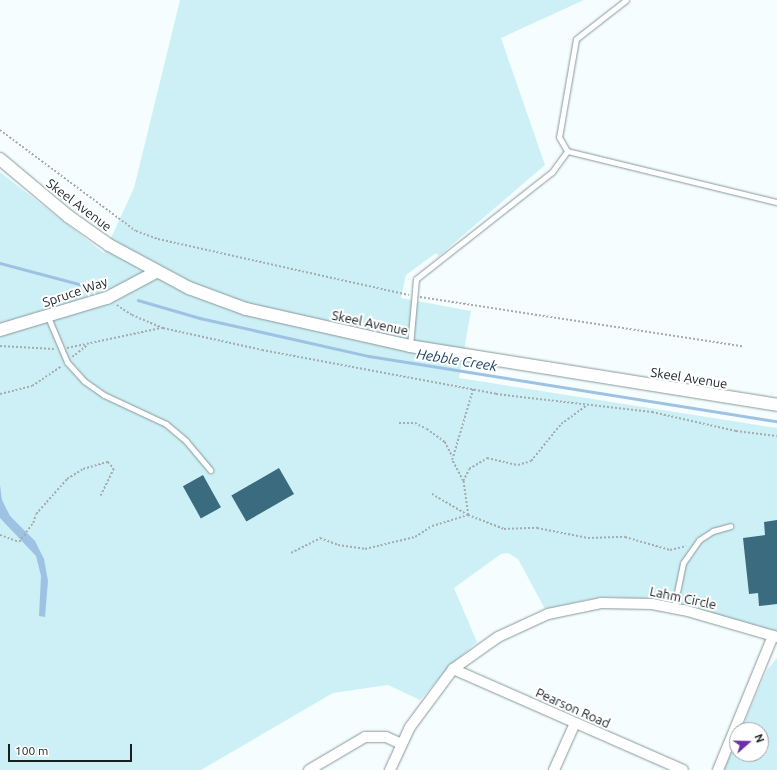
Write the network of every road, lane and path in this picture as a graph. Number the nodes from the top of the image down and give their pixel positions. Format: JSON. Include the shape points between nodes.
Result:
{"nodes":[{"id":1,"x":626,"y":0,"type":"edge"},
{"id":2,"x":0,"y":130,"type":"edge"},
{"id":3,"x":567,"y":151,"type":"junction"},
{"id":4,"x":0,"y":158,"type":"edge"},
{"id":5,"x":777,"y":202,"type":"edge"},
{"id":6,"x":156,"y":272,"type":"junction"},
{"id":7,"x":413,"y":296,"type":"junction"},
{"id":8,"x":107,"y":298,"type":"junction"},
{"id":9,"x":48,"y":317,"type":"junction"},
{"id":10,"x":163,"y":328,"type":"junction"},
{"id":11,"x":0,"y":330,"type":"edge"},
{"id":12,"x":0,"y":346,"type":"edge"},
{"id":13,"x":86,"y":346,"type":"junction"},
{"id":14,"x":410,"y":346,"type":"junction"},
{"id":15,"x":742,"y":346,"type":"dead end"},
{"id":16,"x":60,"y":349,"type":"junction"},
{"id":17,"x":67,"y":362,"type":"junction"},
{"id":18,"x":473,"y":389,"type":"junction"},
{"id":19,"x":0,"y":394,"type":"edge"},
{"id":20,"x":587,"y":405,"type":"junction"},
{"id":21,"x":777,"y":405,"type":"edge"},
{"id":22,"x":399,"y":423,"type":"dead end"},
{"id":23,"x":777,"y":436,"type":"edge"},
{"id":24,"x":453,"y":458,"type":"junction"},
{"id":25,"x":210,"y":470,"type":"dead end"},
{"id":26,"x":463,"y":481,"type":"junction"},
{"id":27,"x":432,"y":494,"type":"dead end"},
{"id":28,"x":101,"y":496,"type":"dead end"},
{"id":29,"x":468,"y":515,"type":"junction"},
{"id":30,"x":730,"y":526,"type":"dead end"},
{"id":31,"x":0,"y":535,"type":"edge"},
{"id":32,"x":688,"y":544,"type":"dead end"},
{"id":33,"x":291,"y":553,"type":"dead end"},
{"id":34,"x":674,"y":607,"type":"junction"},
{"id":35,"x":775,"y":636,"type":"edge"},
{"id":36,"x":453,"y":669,"type":"junction"},
{"id":37,"x":575,"y":722,"type":"junction"},
{"id":38,"x":402,"y":744,"type":"junction"},
{"id":39,"x":309,"y":770,"type":"edge"},
{"id":40,"x":390,"y":770,"type":"edge"},
{"id":41,"x":554,"y":770,"type":"edge"},
{"id":42,"x":683,"y":770,"type":"edge"},
{"id":43,"x":718,"y":770,"type":"edge"}],
"edges":[{"from":1,"to":3,"type":"lane","via":[[576,39],[560,137]]},
{"from":2,"to":7,"type":"path","via":[[136,231],[158,239]]},
{"from":3,"to":5,"type":"lane"},
{"from":3,"to":7,"type":"lane","via":[[552,172],[416,279]]},
{"from":4,"to":6,"type":"street","name":"Skeel Avenue","via":[[68,216],[109,245]]},
{"from":6,"to":8,"type":"street","name":"Spruce Way"},
{"from":6,"to":14,"type":"street","name":"Skeel Avenue","via":[[246,309]]},
{"from":7,"to":14,"type":"lane"},
{"from":7,"to":15,"type":"path"},
{"from":8,"to":9,"type":"street","name":"Spruce Way"},
{"from":8,"to":10,"type":"path","via":[[132,316]]},
{"from":9,"to":11,"type":"street","name":"Spruce Way"},
{"from":9,"to":16,"type":"lane"},
{"from":10,"to":13,"type":"path"},
{"from":10,"to":18,"type":"path","via":[[262,350]]},
{"from":12,"to":16,"type":"path"},
{"from":13,"to":16,"type":"path"},
{"from":13,"to":17,"type":"path"},
{"from":14,"to":21,"type":"street","name":"Skeel Avenue"},
{"from":16,"to":17,"type":"lane"},
{"from":17,"to":19,"type":"path","via":[[49,377],[32,386]]},
{"from":17,"to":25,"type":"lane","via":[[84,382],[104,395],[166,424],[186,441]]},
{"from":18,"to":20,"type":"path","via":[[533,400]]},
{"from":18,"to":24,"type":"path"},
{"from":20,"to":23,"type":"path","via":[[652,412],[736,431]]},
{"from":20,"to":26,"type":"path","via":[[561,424],[535,459],[521,465],[483,458],[465,473]]},
{"from":22,"to":24,"type":"path","via":[[415,423],[436,434],[447,445]]},
{"from":24,"to":26,"type":"path"},
{"from":26,"to":29,"type":"path"},
{"from":27,"to":29,"type":"path"},
{"from":28,"to":31,"type":"path","via":[[114,469],[108,462],[83,468],[67,479],[36,514],[23,539],[15,543]]},
{"from":29,"to":32,"type":"path","via":[[504,529],[537,528],[588,538],[625,537],[670,550]]},
{"from":29,"to":33,"type":"path","via":[[432,526],[415,537],[365,549],[338,545],[320,538]]},
{"from":30,"to":34,"type":"lane","via":[[713,531],[699,540],[683,564]]},
{"from":34,"to":35,"type":"street","name":"Lahm Circle"},
{"from":34,"to":36,"type":"street","name":"Lahm Circle","via":[[619,602],[553,612],[498,637]]},
{"from":35,"to":43,"type":"street"},
{"from":36,"to":37,"type":"street","name":"Pearson Road"},
{"from":36,"to":38,"type":"street","name":"Lahm Circle","via":[[423,707]]},
{"from":37,"to":41,"type":"street"},
{"from":37,"to":42,"type":"street","name":"Pearson Road"},
{"from":38,"to":39,"type":"street","via":[[386,737],[365,737]]},
{"from":38,"to":40,"type":"street","name":"Lahm Circle"}]}
